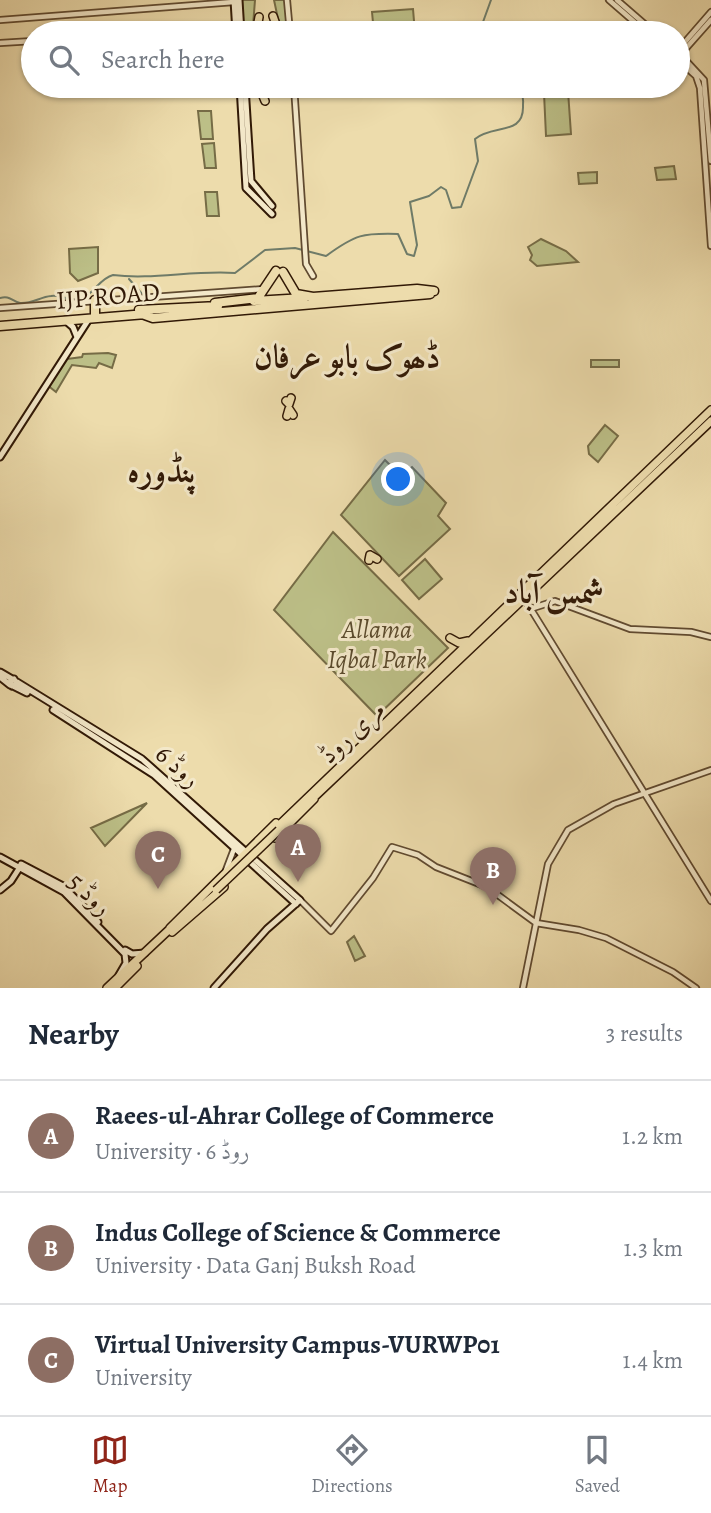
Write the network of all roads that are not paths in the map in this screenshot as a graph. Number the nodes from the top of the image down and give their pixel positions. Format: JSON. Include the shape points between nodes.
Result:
{"nodes":[{"id":1,"x":287,"y":0,"type":"edge"},
{"id":2,"x":609,"y":0,"type":"edge"},
{"id":3,"x":618,"y":0,"type":"edge"},
{"id":4,"x":236,"y":1,"type":"edge"},
{"id":5,"x":711,"y":12,"type":"edge"},
{"id":6,"x":273,"y":16,"type":"dead end"},
{"id":7,"x":259,"y":17,"type":"dead end"},
{"id":8,"x":0,"y":20,"type":"edge"},
{"id":9,"x":711,"y":20,"type":"edge"},
{"id":10,"x":237,"y":21,"type":"edge"},
{"id":11,"x":258,"y":21,"type":"edge"},
{"id":12,"x":275,"y":21,"type":"edge"},
{"id":13,"x":289,"y":21,"type":"edge"},
{"id":14,"x":637,"y":21,"type":"edge"},
{"id":15,"x":640,"y":21,"type":"edge"},
{"id":16,"x":690,"y":39,"type":"edge"},
{"id":17,"x":21,"y":42,"type":"edge"},
{"id":18,"x":690,"y":42,"type":"edge"},
{"id":19,"x":0,"y":43,"type":"edge"},
{"id":20,"x":690,"y":66,"type":"edge"},
{"id":21,"x":243,"y":98,"type":"edge"},
{"id":22,"x":264,"y":98,"type":"edge"},
{"id":23,"x":295,"y":98,"type":"edge"},
{"id":24,"x":265,"y":102,"type":"dead end"},
{"id":25,"x":244,"y":111,"type":"junction"},
{"id":26,"x":709,"y":160,"type":"edge"},
{"id":27,"x":252,"y":185,"type":"junction"},
{"id":28,"x":250,"y":192,"type":"junction"},
{"id":29,"x":272,"y":206,"type":"dead end"},
{"id":30,"x":272,"y":214,"type":"dead end"},
{"id":31,"x":711,"y":246,"type":"edge"},
{"id":32,"x":313,"y":276,"type":"dead end"},
{"id":33,"x":265,"y":289,"type":"junction"},
{"id":34,"x":313,"y":297,"type":"junction"},
{"id":35,"x":95,"y":300,"type":"junction"},
{"id":36,"x":251,"y":301,"type":"junction"},
{"id":37,"x":218,"y":307,"type":"dead end"},
{"id":38,"x":0,"y":308,"type":"edge"},
{"id":39,"x":144,"y":312,"type":"junction"},
{"id":40,"x":92,"y":316,"type":"junction"},
{"id":41,"x":65,"y":320,"type":"junction"},
{"id":42,"x":0,"y":324,"type":"edge"},
{"id":43,"x":77,"y":337,"type":"junction"},
{"id":44,"x":711,"y":416,"type":"edge"},
{"id":45,"x":0,"y":457,"type":"edge"},
{"id":46,"x":662,"y":463,"type":"junction"},
{"id":47,"x":524,"y":598,"type":"junction"},
{"id":48,"x":530,"y":610,"type":"junction"},
{"id":49,"x":711,"y":637,"type":"edge"},
{"id":50,"x":472,"y":639,"type":"junction"},
{"id":51,"x":448,"y":662,"type":"junction"},
{"id":52,"x":0,"y":674,"type":"edge"},
{"id":53,"x":13,"y":683,"type":"junction"},
{"id":54,"x":711,"y":770,"type":"edge"},
{"id":55,"x":316,"y":791,"type":"junction"},
{"id":56,"x":645,"y":792,"type":"junction"},
{"id":57,"x":234,"y":849,"type":"junction"},
{"id":58,"x":0,"y":855,"type":"edge"},
{"id":59,"x":242,"y":855,"type":"junction"},
{"id":60,"x":251,"y":861,"type":"junction"},
{"id":61,"x":21,"y":866,"type":"junction"},
{"id":62,"x":226,"y":870,"type":"junction"},
{"id":63,"x":234,"y":877,"type":"junction"},
{"id":64,"x":0,"y":890,"type":"edge"},
{"id":65,"x":711,"y":901,"type":"edge"},
{"id":66,"x":298,"y":902,"type":"junction"},
{"id":67,"x":536,"y":923,"type":"junction"},
{"id":68,"x":171,"y":930,"type":"junction"},
{"id":69,"x":145,"y":953,"type":"junction"},
{"id":70,"x":118,"y":978,"type":"junction"},
{"id":71,"x":107,"y":988,"type":"edge"},
{"id":72,"x":115,"y":988,"type":"edge"},
{"id":73,"x":214,"y":988,"type":"edge"},
{"id":74,"x":523,"y":988,"type":"edge"},
{"id":75,"x":696,"y":988,"type":"edge"}],
"edges":[{"from":1,"to":13,"type":"street"},
{"from":2,"to":14,"type":"street"},
{"from":3,"to":15,"type":"street"},
{"from":4,"to":8,"type":"street"},
{"from":4,"to":10,"type":"main road"},
{"from":5,"to":16,"type":"street"},
{"from":6,"to":12,"type":"main road"},
{"from":7,"to":11,"type":"main road"},
{"from":9,"to":18,"type":"street"},
{"from":17,"to":19,"type":"street"},
{"from":20,"to":26,"type":"street","via":[[704,80]]},
{"from":21,"to":25,"type":"main road"},
{"from":22,"to":24,"type":"main road"},
{"from":23,"to":32,"type":"street","via":[[306,256]]},
{"from":25,"to":27,"type":"main road"},
{"from":25,"to":28,"type":"main road","via":[[246,188]]},
{"from":26,"to":31,"type":"street"},
{"from":27,"to":28,"type":"main road"},
{"from":27,"to":29,"type":"main road"},
{"from":28,"to":30,"type":"main road"},
{"from":33,"to":34,"type":"highway","via":[[279,271],[296,293]]},
{"from":33,"to":35,"type":"street"},
{"from":33,"to":36,"type":"highway"},
{"from":34,"to":36,"type":"highway"},
{"from":34,"to":39,"type":"highway","via":[[417,289],[432,292],[289,311],[153,318]]},
{"from":35,"to":38,"type":"street"},
{"from":35,"to":40,"type":"highway"},
{"from":36,"to":39,"type":"highway"},
{"from":37,"to":39,"type":"highway","name":"IJP ROAD"},
{"from":39,"to":40,"type":"highway","name":"IJP ROAD"},
{"from":40,"to":41,"type":"highway","name":"IJP ROAD"},
{"from":40,"to":42,"type":"highway","name":"IJP ROAD"},
{"from":40,"to":43,"type":"main road"},
{"from":41,"to":42,"type":"highway","name":"IJP ROAD"},
{"from":41,"to":43,"type":"main road"},
{"from":43,"to":45,"type":"main road"},
{"from":44,"to":46,"type":"main road","name":"مری روڈ"},
{"from":46,"to":46,"type":"main road","via":[[694,429],[697,430]]},
{"from":46,"to":47,"type":"main road","name":"مری روڈ"},
{"from":46,"to":50,"type":"main road","name":"مری روڈ"},
{"from":47,"to":48,"type":"street"},
{"from":47,"to":55,"type":"main road","name":"مری روڈ"},
{"from":48,"to":49,"type":"street","via":[[555,601],[630,629]]},
{"from":48,"to":56,"type":"street"},
{"from":50,"to":51,"type":"main road","name":"مری روڈ"},
{"from":50,"to":51,"type":"main road","via":[[460,643],[449,639],[452,652]]},
{"from":51,"to":55,"type":"main road","name":"مری روڈ"},
{"from":52,"to":53,"type":"main road","name":"روڈ 6"},
{"from":53,"to":57,"type":"main road","name":"روڈ 6","via":[[141,764]]},
{"from":53,"to":59,"type":"main road","name":"روڈ 6","via":[[142,759]]},
{"from":54,"to":56,"type":"street"},
{"from":55,"to":59,"type":"main road"},
{"from":55,"to":60,"type":"main road"},
{"from":55,"to":68,"type":"main road","name":"مری روڈ","bridge":true},
{"from":56,"to":65,"type":"street"},
{"from":56,"to":67,"type":"street","via":[[579,821],[562,838],[548,864]]},
{"from":57,"to":59,"type":"main road","name":"روڈ 6"},
{"from":57,"to":62,"type":"street"},
{"from":58,"to":61,"type":"main road","name":"روڈ 5"},
{"from":59,"to":60,"type":"main road","name":"روڈ 6"},
{"from":59,"to":62,"type":"main road"},
{"from":60,"to":63,"type":"main road"},
{"from":60,"to":66,"type":"main road","name":"روڈ 6"},
{"from":61,"to":64,"type":"main road"},
{"from":61,"to":69,"type":"main road","name":"روڈ 5","via":[[63,886],[125,950]]},
{"from":61,"to":70,"type":"main road","name":"روڈ 5","via":[[64,892],[125,954]]},
{"from":62,"to":63,"type":"main road","via":[[233,870]]},
{"from":62,"to":68,"type":"main road"},
{"from":63,"to":68,"type":"main road"},
{"from":66,"to":67,"type":"street","via":[[331,931],[392,848],[481,884]]},
{"from":66,"to":73,"type":"main road"},
{"from":67,"to":74,"type":"street"},
{"from":67,"to":75,"type":"street","via":[[606,938]]},
{"from":68,"to":69,"type":"main road","name":"مری روڈ"},
{"from":68,"to":72,"type":"main road","name":"مری روڈ"},
{"from":69,"to":70,"type":"main road","name":"مری روڈ"},
{"from":70,"to":71,"type":"main road","name":"مری روڈ"}]}
